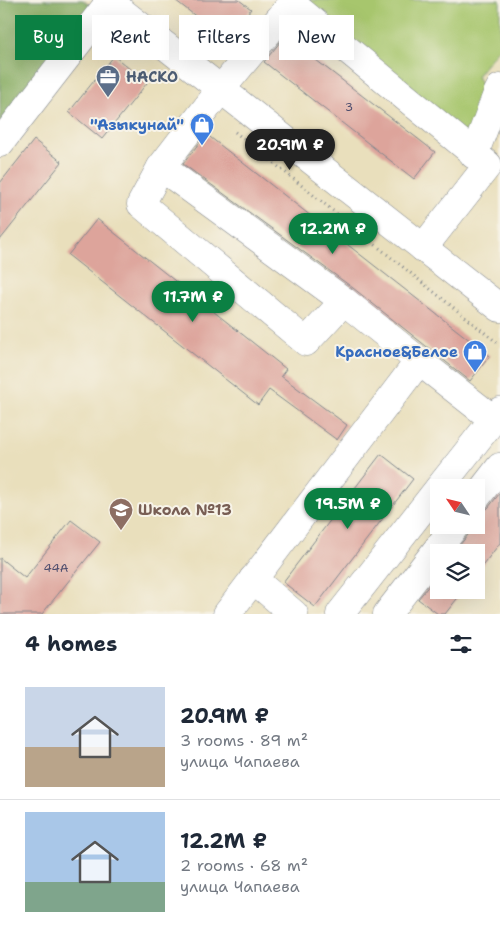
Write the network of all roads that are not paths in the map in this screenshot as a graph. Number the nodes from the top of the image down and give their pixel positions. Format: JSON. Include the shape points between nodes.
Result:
{"nodes":[{"id":1,"x":109,"y":1,"type":"edge"},
{"id":2,"x":294,"y":2,"type":"edge"},
{"id":3,"x":500,"y":88,"type":"edge"},
{"id":4,"x":221,"y":90,"type":"junction"},
{"id":5,"x":0,"y":143,"type":"edge"},
{"id":6,"x":487,"y":165,"type":"edge"},
{"id":7,"x":161,"y":167,"type":"junction"},
{"id":8,"x":423,"y":248,"type":"junction"},
{"id":9,"x":344,"y":301,"type":"junction"},
{"id":10,"x":500,"y":308,"type":"edge"},
{"id":11,"x":419,"y":361,"type":"junction"},
{"id":12,"x":497,"y":415,"type":"edge"},
{"id":13,"x":500,"y":467,"type":"edge"},
{"id":14,"x":446,"y":479,"type":"edge"},
{"id":15,"x":485,"y":486,"type":"edge"},
{"id":16,"x":430,"y":499,"type":"edge"},
{"id":17,"x":449,"y":534,"type":"edge"},
{"id":18,"x":254,"y":579,"type":"junction"},
{"id":19,"x":348,"y":604,"type":"edge"},
{"id":20,"x":227,"y":614,"type":"edge"},
{"id":21,"x":294,"y":614,"type":"edge"},
{"id":22,"x":382,"y":614,"type":"edge"},
{"id":23,"x":387,"y":614,"type":"edge"}],
"edges":[{"from":1,"to":4,"type":"street"},
{"from":1,"to":5,"type":"street"},
{"from":2,"to":4,"type":"street"},
{"from":2,"to":6,"type":"street"},
{"from":3,"to":6,"type":"street"},
{"from":4,"to":7,"type":"street"},
{"from":4,"to":8,"type":"street"},
{"from":6,"to":8,"type":"street"},
{"from":7,"to":9,"type":"street"},
{"from":7,"to":9,"type":"street","via":[[141,204],[306,342]]},
{"from":8,"to":10,"type":"street"},
{"from":9,"to":11,"type":"street"},
{"from":11,"to":12,"type":"street"},
{"from":11,"to":18,"type":"street"},
{"from":12,"to":14,"type":"street"},
{"from":13,"to":15,"type":"street"},
{"from":16,"to":19,"type":"street"},
{"from":17,"to":23,"type":"street"},
{"from":18,"to":20,"type":"street"},
{"from":18,"to":21,"type":"street"},
{"from":19,"to":22,"type":"street"}]}
